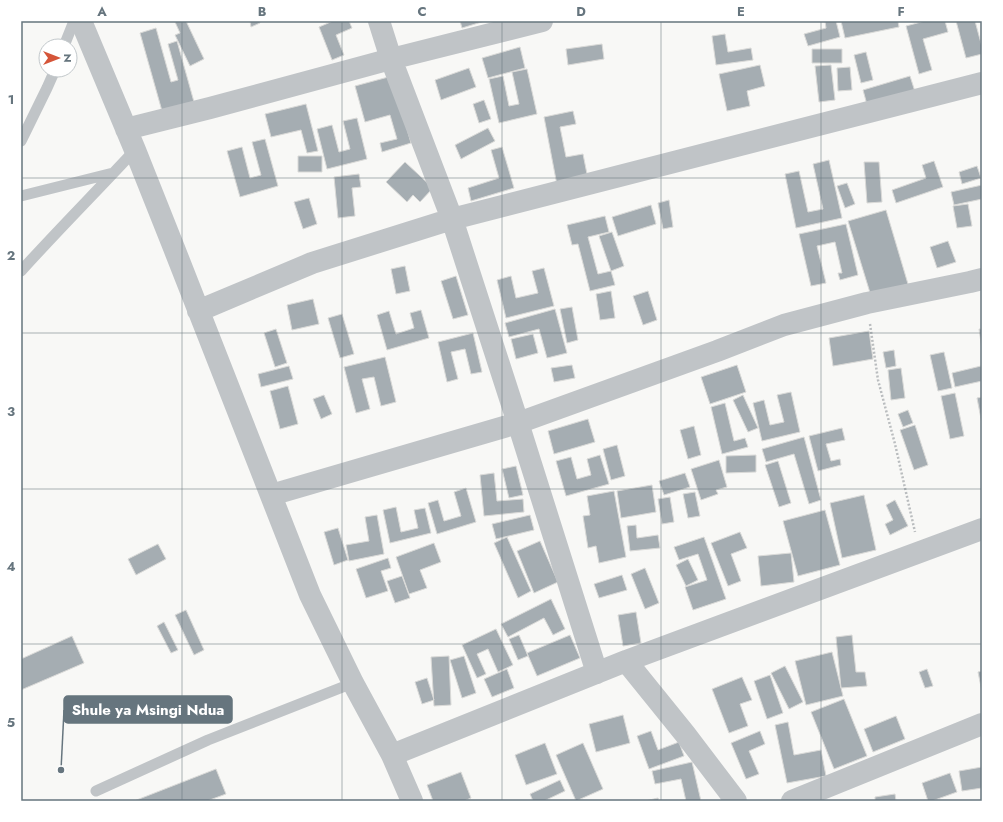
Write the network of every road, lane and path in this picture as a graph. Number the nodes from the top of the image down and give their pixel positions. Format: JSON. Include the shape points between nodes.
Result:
{"nodes":[{"id":1,"x":74,"y":21,"type":"edge"},
{"id":2,"x":81,"y":21,"type":"edge"},
{"id":3,"x":378,"y":21,"type":"edge"},
{"id":4,"x":542,"y":21,"type":"edge"},
{"id":5,"x":67,"y":38,"type":"edge"},
{"id":6,"x":391,"y":59,"type":"junction"},
{"id":7,"x":51,"y":78,"type":"edge"},
{"id":8,"x":982,"y":83,"type":"edge"},
{"id":9,"x":126,"y":129,"type":"junction"},
{"id":10,"x":21,"y":141,"type":"edge"},
{"id":11,"x":134,"y":150,"type":"junction"},
{"id":12,"x":113,"y":174,"type":"junction"},
{"id":13,"x":21,"y":196,"type":"edge"},
{"id":14,"x":452,"y":219,"type":"junction"},
{"id":15,"x":21,"y":271,"type":"edge"},
{"id":16,"x":982,"y":279,"type":"edge"},
{"id":17,"x":867,"y":303,"type":"junction"},
{"id":18,"x":198,"y":311,"type":"junction"},
{"id":19,"x":518,"y":423,"type":"junction"},
{"id":20,"x":270,"y":495,"type":"junction"},
{"id":21,"x":982,"y":529,"type":"edge"},
{"id":22,"x":919,"y":552,"type":"junction"},
{"id":23,"x":626,"y":661,"type":"junction"},
{"id":24,"x":597,"y":673,"type":"junction"},
{"id":25,"x":353,"y":682,"type":"junction"},
{"id":26,"x":982,"y":724,"type":"edge"},
{"id":27,"x":392,"y":755,"type":"junction"},
{"id":28,"x":96,"y":791,"type":"dead end"},
{"id":29,"x":412,"y":801,"type":"edge"},
{"id":30,"x":736,"y":801,"type":"edge"},
{"id":31,"x":792,"y":801,"type":"edge"}],
"edges":[{"from":1,"to":5,"type":"lane"},
{"from":2,"to":9,"type":"street"},
{"from":3,"to":6,"type":"street"},
{"from":4,"to":6,"type":"street"},
{"from":6,"to":9,"type":"street"},
{"from":6,"to":14,"type":"street"},
{"from":7,"to":10,"type":"lane"},
{"from":8,"to":14,"type":"street"},
{"from":9,"to":11,"type":"street"},
{"from":11,"to":12,"type":"lane"},
{"from":11,"to":18,"type":"street"},
{"from":12,"to":13,"type":"lane"},
{"from":12,"to":15,"type":"lane"},
{"from":14,"to":18,"type":"street","via":[[312,263]]},
{"from":14,"to":19,"type":"street"},
{"from":16,"to":17,"type":"street"},
{"from":17,"to":19,"type":"street","via":[[784,325]]},
{"from":17,"to":22,"type":"path","via":[[878,380]]},
{"from":18,"to":20,"type":"street"},
{"from":19,"to":20,"type":"street"},
{"from":19,"to":24,"type":"street"},
{"from":20,"to":25,"type":"street","via":[[310,595]]},
{"from":21,"to":22,"type":"street"},
{"from":22,"to":23,"type":"street"},
{"from":23,"to":24,"type":"street"},
{"from":23,"to":30,"type":"street"},
{"from":24,"to":27,"type":"street"},
{"from":25,"to":27,"type":"street"},
{"from":25,"to":28,"type":"lane","via":[[208,740]]},
{"from":26,"to":31,"type":"street"},
{"from":27,"to":29,"type":"street"}]}
